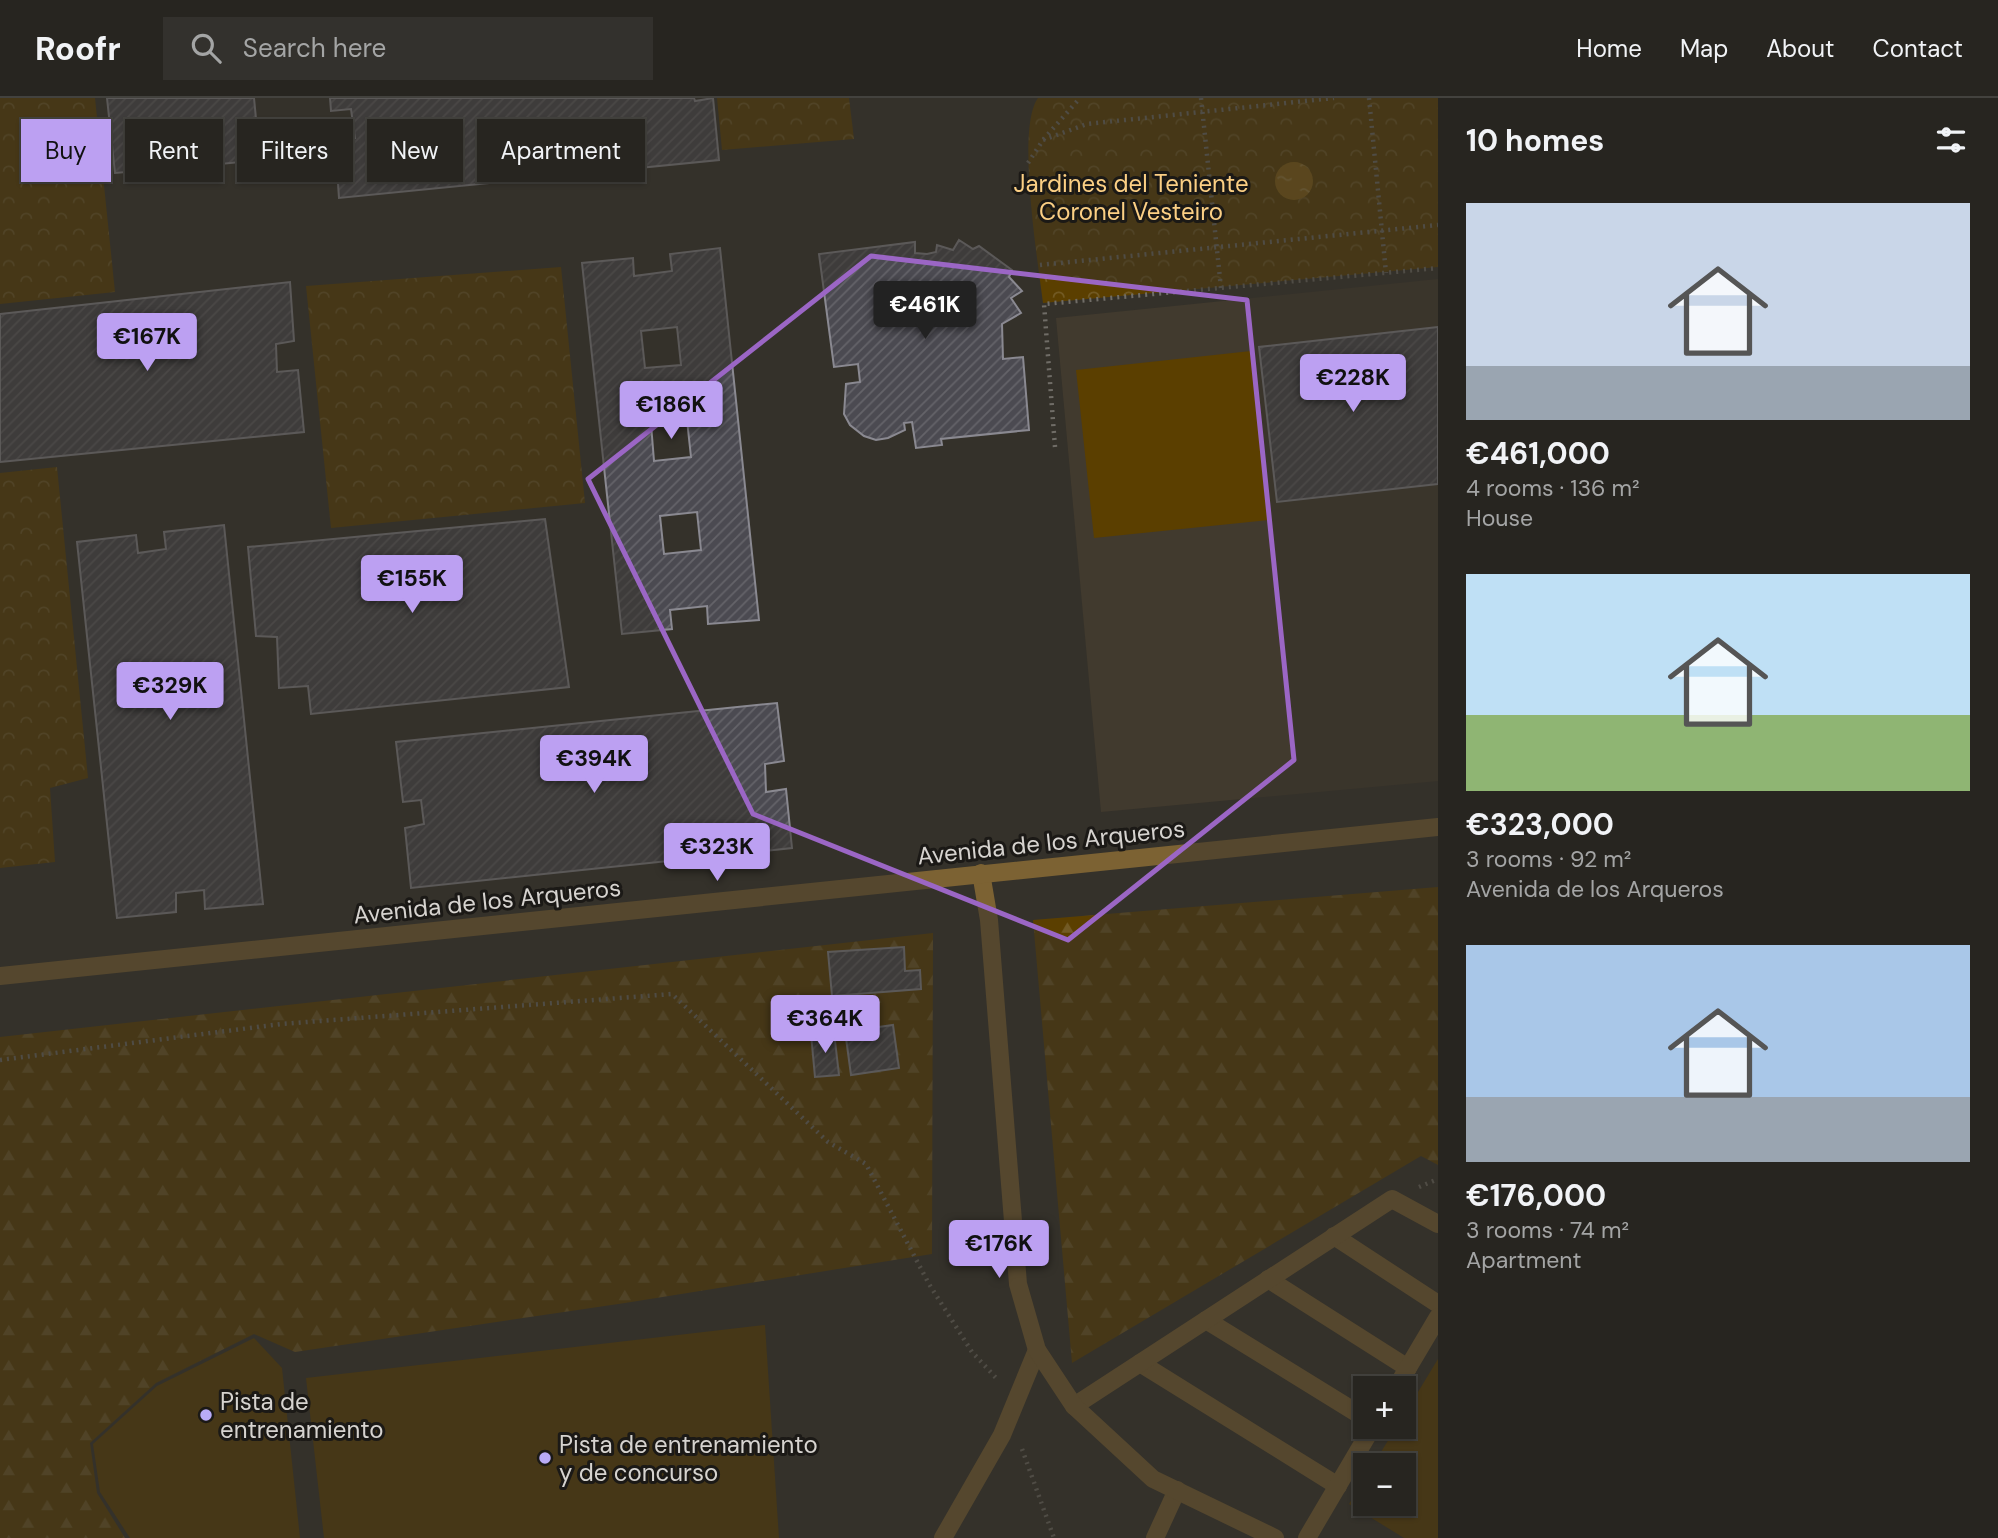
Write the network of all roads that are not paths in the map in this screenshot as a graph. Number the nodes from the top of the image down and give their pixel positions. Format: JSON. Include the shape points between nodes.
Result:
{"nodes":[{"id":1,"x":1438,"y":827,"type":"edge"},
{"id":2,"x":981,"y":873,"type":"junction"},
{"id":3,"x":0,"y":976,"type":"edge"},
{"id":4,"x":1438,"y":1224,"type":"edge"},
{"id":5,"x":1334,"y":1236,"type":"junction"},
{"id":6,"x":1268,"y":1279,"type":"junction"},
{"id":7,"x":1438,"y":1304,"type":"edge"},
{"id":8,"x":1438,"y":1317,"type":"edge"},
{"id":9,"x":1206,"y":1320,"type":"junction"},
{"id":10,"x":1037,"y":1350,"type":"junction"},
{"id":11,"x":1140,"y":1363,"type":"junction"},
{"id":12,"x":1408,"y":1368,"type":"junction"},
{"id":13,"x":1403,"y":1376,"type":"edge"},
{"id":14,"x":1074,"y":1406,"type":"junction"},
{"id":15,"x":1353,"y":1411,"type":"edge"},
{"id":16,"x":1365,"y":1439,"type":"edge"},
{"id":17,"x":1338,"y":1486,"type":"junction"},
{"id":18,"x":1177,"y":1490,"type":"junction"},
{"id":19,"x":943,"y":1538,"type":"edge"},
{"id":20,"x":1155,"y":1538,"type":"edge"},
{"id":21,"x":1275,"y":1538,"type":"edge"},
{"id":22,"x":1307,"y":1538,"type":"edge"}],
"edges":[{"from":1,"to":2,"type":"street","name":"Avenida de los Arqueros"},
{"from":2,"to":3,"type":"street","name":"Avenida de los Arqueros"},
{"from":2,"to":10,"type":"street","via":[[989,920],[1018,1284]]},
{"from":4,"to":5,"type":"street","via":[[1392,1199]]},
{"from":5,"to":6,"type":"street"},
{"from":5,"to":7,"type":"street"},
{"from":6,"to":9,"type":"street"},
{"from":6,"to":12,"type":"street"},
{"from":8,"to":12,"type":"street"},
{"from":9,"to":11,"type":"street"},
{"from":9,"to":15,"type":"street"},
{"from":10,"to":14,"type":"street"},
{"from":10,"to":19,"type":"street","via":[[1002,1435]]},
{"from":11,"to":14,"type":"street"},
{"from":11,"to":17,"type":"street"},
{"from":12,"to":13,"type":"street"},
{"from":14,"to":18,"type":"street","via":[[1153,1479]]},
{"from":16,"to":17,"type":"street"},
{"from":17,"to":22,"type":"street"},
{"from":18,"to":20,"type":"street"},
{"from":18,"to":21,"type":"street"}]}
